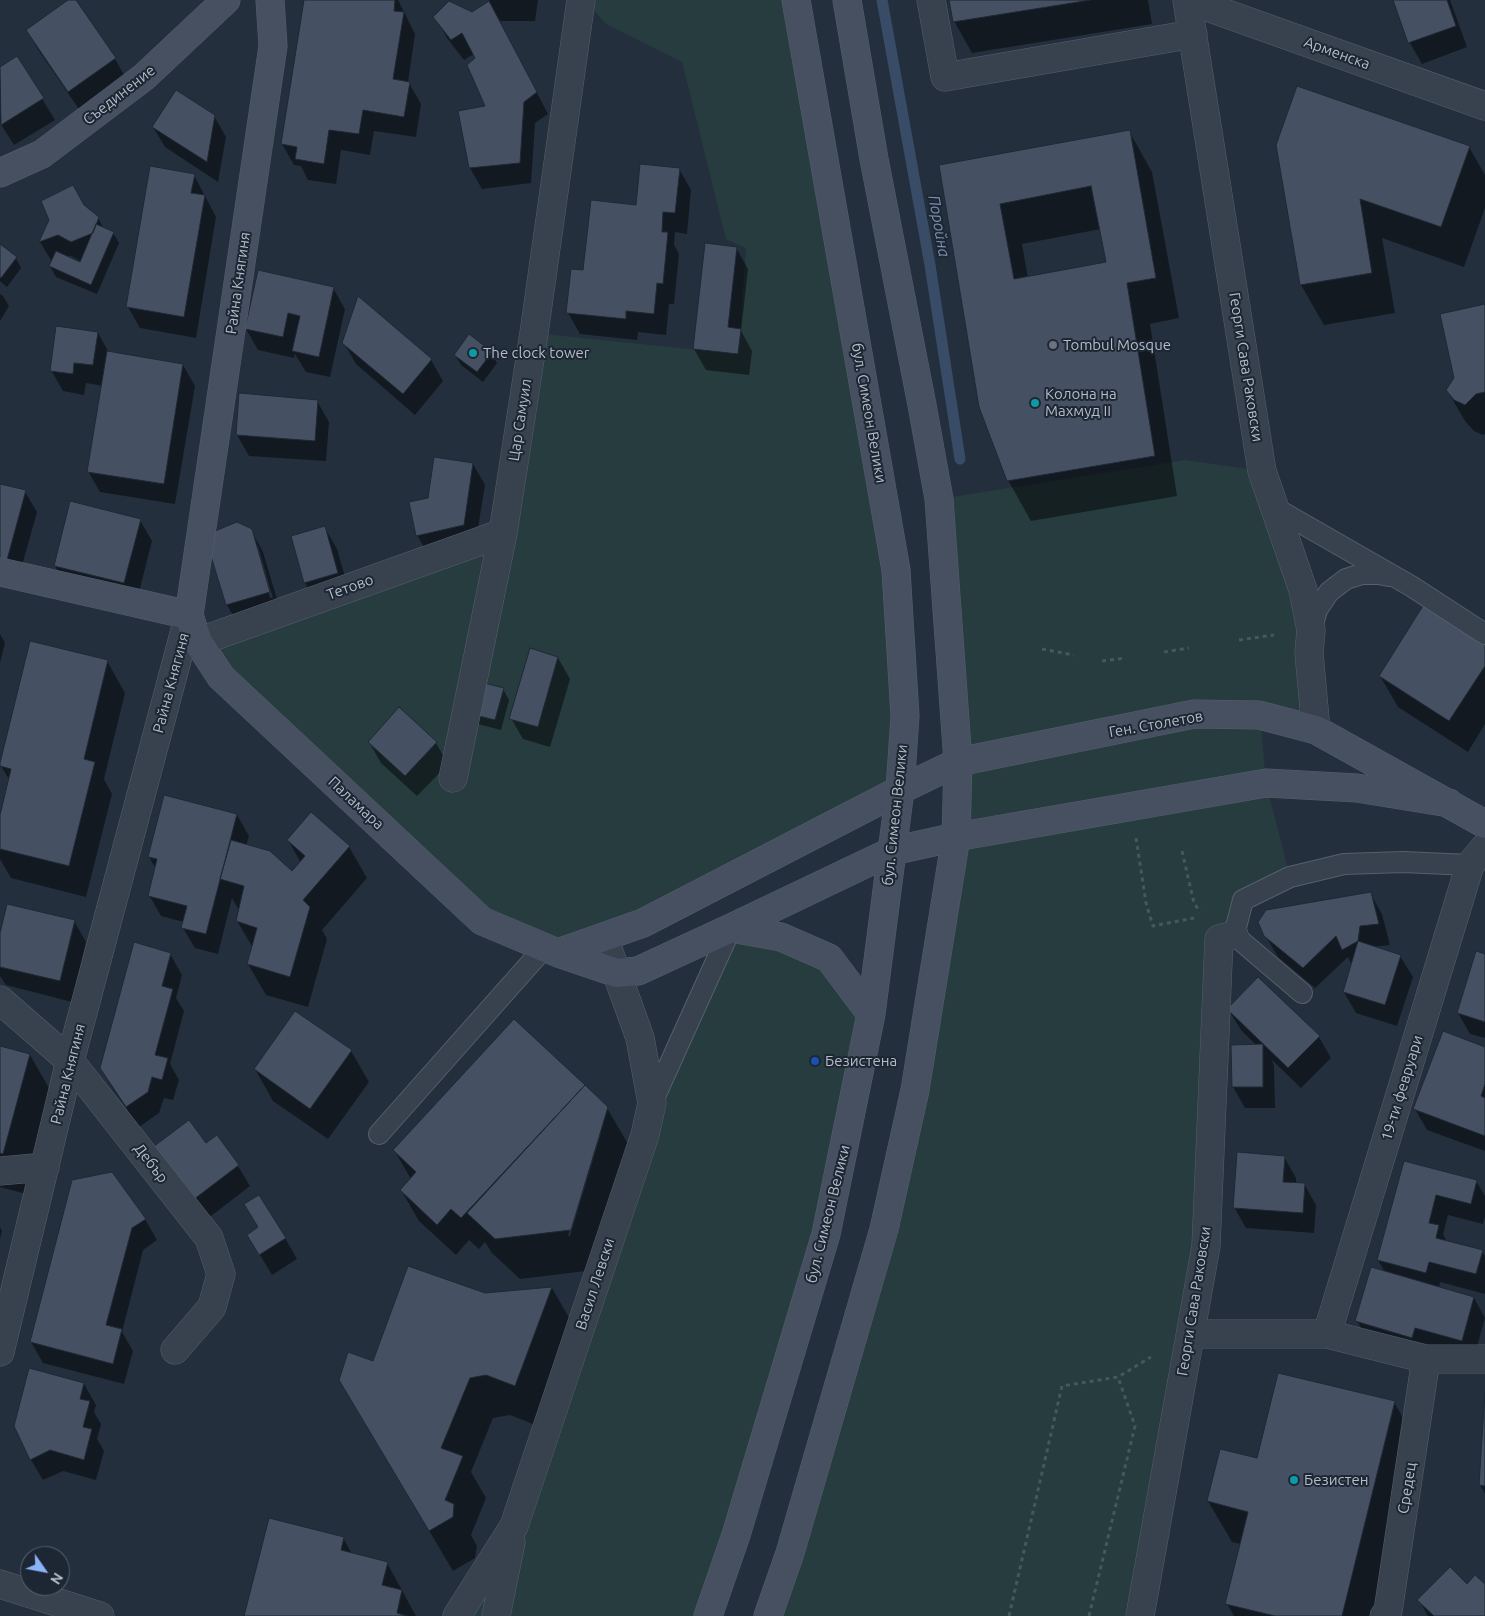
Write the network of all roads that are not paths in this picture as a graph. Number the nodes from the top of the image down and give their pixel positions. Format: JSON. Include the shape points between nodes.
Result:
{"nodes":[{"id":1,"x":226,"y":0,"type":"edge"},
{"id":2,"x":270,"y":0,"type":"edge"},
{"id":3,"x":580,"y":0,"type":"edge"},
{"id":4,"x":796,"y":0,"type":"edge"},
{"id":5,"x":847,"y":0,"type":"edge"},
{"id":6,"x":931,"y":0,"type":"edge"},
{"id":7,"x":1188,"y":0,"type":"edge"},
{"id":8,"x":1192,"y":34,"type":"junction"},
{"id":9,"x":1485,"y":106,"type":"edge"},
{"id":10,"x":0,"y":173,"type":"edge"},
{"id":11,"x":1275,"y":508,"type":"junction"},
{"id":12,"x":503,"y":533,"type":"junction"},
{"id":13,"x":0,"y":572,"type":"edge"},
{"id":14,"x":1396,"y":577,"type":"junction"},
{"id":15,"x":189,"y":615,"type":"junction"},
{"id":16,"x":1311,"y":630,"type":"junction"},
{"id":17,"x":1485,"y":634,"type":"edge"},
{"id":18,"x":198,"y":642,"type":"junction"},
{"id":19,"x":1316,"y":730,"type":"junction"},
{"id":20,"x":958,"y":762,"type":"junction"},
{"id":21,"x":453,"y":778,"type":"dead end"},
{"id":22,"x":900,"y":790,"type":"junction"},
{"id":23,"x":1449,"y":803,"type":"junction"},
{"id":24,"x":1485,"y":824,"type":"edge"},
{"id":25,"x":956,"y":837,"type":"junction"},
{"id":26,"x":892,"y":851,"type":"junction"},
{"id":27,"x":1478,"y":856,"type":"edge"},
{"id":28,"x":731,"y":928,"type":"junction"},
{"id":29,"x":1234,"y":934,"type":"junction"},
{"id":30,"x":604,"y":938,"type":"junction"},
{"id":31,"x":551,"y":950,"type":"junction"},
{"id":32,"x":616,"y":973,"type":"junction"},
{"id":33,"x":1302,"y":994,"type":"dead end"},
{"id":34,"x":0,"y":1000,"type":"edge"},
{"id":35,"x":871,"y":1014,"type":"junction"},
{"id":36,"x":70,"y":1061,"type":"junction"},
{"id":37,"x":652,"y":1103,"type":"junction"},
{"id":38,"x":378,"y":1134,"type":"dead end"},
{"id":39,"x":46,"y":1167,"type":"junction"},
{"id":40,"x":0,"y":1171,"type":"edge"},
{"id":41,"x":1191,"y":1334,"type":"junction"},
{"id":42,"x":1327,"y":1334,"type":"junction"},
{"id":43,"x":175,"y":1350,"type":"dead end"},
{"id":44,"x":0,"y":1352,"type":"edge"},
{"id":45,"x":1485,"y":1359,"type":"edge"},
{"id":46,"x":1426,"y":1360,"type":"junction"},
{"id":47,"x":514,"y":1526,"type":"junction"},
{"id":48,"x":0,"y":1584,"type":"edge"},
{"id":49,"x":1389,"y":1614,"type":"edge"},
{"id":50,"x":100,"y":1616,"type":"edge"},
{"id":51,"x":457,"y":1616,"type":"edge"},
{"id":52,"x":496,"y":1616,"type":"edge"},
{"id":53,"x":708,"y":1616,"type":"edge"},
{"id":54,"x":768,"y":1616,"type":"edge"},
{"id":55,"x":1140,"y":1616,"type":"edge"}],
"edges":[{"from":1,"to":10,"type":"street","name":"Съединение","via":[[144,77],[42,154]]},
{"from":2,"to":15,"type":"street","name":"Райна Княгиня","via":[[273,46]]},
{"from":3,"to":12,"type":"street","name":"Цар Самуил"},
{"from":4,"to":22,"type":"street","name":"бул. Симеон Велики","via":[[896,570],[905,716]]},
{"from":5,"to":20,"type":"street","via":[[939,500]]},
{"from":6,"to":8,"type":"street","via":[[945,76]]},
{"from":7,"to":8,"type":"street","name":"Георги Сава Раковски"},
{"from":7,"to":9,"type":"street","name":"Арменска"},
{"from":8,"to":11,"type":"street","name":"Георги Сава Раковски","via":[[1262,471]]},
{"from":11,"to":14,"type":"lane"},
{"from":11,"to":16,"type":"street","name":"Георги Сава Раковски","via":[[1303,590]]},
{"from":12,"to":18,"type":"street","name":"Тетово"},
{"from":12,"to":21,"type":"street","name":"Цар Самуил"},
{"from":13,"to":15,"type":"street"},
{"from":14,"to":16,"type":"lane","via":[[1362,574],[1346,579],[1329,592],[1317,610]]},
{"from":14,"to":17,"type":"lane"},
{"from":15,"to":18,"type":"street","name":"Паламара"},
{"from":15,"to":36,"type":"street","name":"Райна Княгиня"},
{"from":16,"to":19,"type":"street","name":"Георги Сава Раковски","via":[[1309,654]]},
{"from":18,"to":31,"type":"street","name":"Паламара","via":[[221,677],[482,921]]},
{"from":19,"to":20,"type":"street","name":"Ген. Столетов","via":[[1260,715],[1194,714]]},
{"from":19,"to":23,"type":"street","name":"Ген. Столетов"},
{"from":20,"to":22,"type":"street","name":"Ген. Столетов"},
{"from":20,"to":25,"type":"street"},
{"from":22,"to":26,"type":"street","name":"бул. Симеон Велики"},
{"from":22,"to":30,"type":"street","name":"Ген. Столетов","via":[[643,923]]},
{"from":23,"to":24,"type":"street","name":"Ген. Столетов"},
{"from":23,"to":25,"type":"street","via":[[1357,788],[1266,784]]},
{"from":25,"to":26,"type":"street"},
{"from":25,"to":54,"type":"street","via":[[915,1090],[884,1229],[790,1554]]},
{"from":26,"to":28,"type":"street"},
{"from":26,"to":35,"type":"street","name":"бул. Симеон Велики"},
{"from":27,"to":29,"type":"lane","via":[[1344,864],[1290,876],[1243,900]]},
{"from":27,"to":42,"type":"street","name":"19-ти февруари"},
{"from":28,"to":32,"type":"street","via":[[638,971]]},
{"from":28,"to":35,"type":"street","via":[[780,937],[829,958]]},
{"from":28,"to":37,"type":"lane"},
{"from":29,"to":33,"type":"lane"},
{"from":29,"to":41,"type":"street","name":"Георги Сава Раковски","via":[[1219,939],[1206,1246]]},
{"from":30,"to":31,"type":"street","name":"Ген. Столетов"},
{"from":30,"to":32,"type":"street","name":"Васил Левски"},
{"from":31,"to":32,"type":"street","name":"Паламара"},
{"from":31,"to":38,"type":"lane"},
{"from":32,"to":37,"type":"street","name":"Васил Левски","via":[[640,1038]]},
{"from":34,"to":36,"type":"street","name":"Дебър"},
{"from":35,"to":53,"type":"street","name":"бул. Симеон Велики","via":[[826,1234],[736,1535]]},
{"from":36,"to":39,"type":"street","name":"Райна Княгиня"},
{"from":36,"to":43,"type":"street","name":"Дебър","via":[[210,1238],[221,1274],[212,1307]]},
{"from":37,"to":47,"type":"street","name":"Васил Левски","via":[[645,1135]]},
{"from":39,"to":40,"type":"street"},
{"from":39,"to":44,"type":"street","name":"Райна Княгиня"},
{"from":41,"to":42,"type":"street"},
{"from":41,"to":55,"type":"street","name":"Георги Сава Раковски"},
{"from":42,"to":46,"type":"street"},
{"from":45,"to":46,"type":"street"},
{"from":46,"to":49,"type":"street","name":"Средец"},
{"from":47,"to":51,"type":"street","name":"Васил Левски"},
{"from":47,"to":52,"type":"street"},
{"from":48,"to":50,"type":"street"}]}
